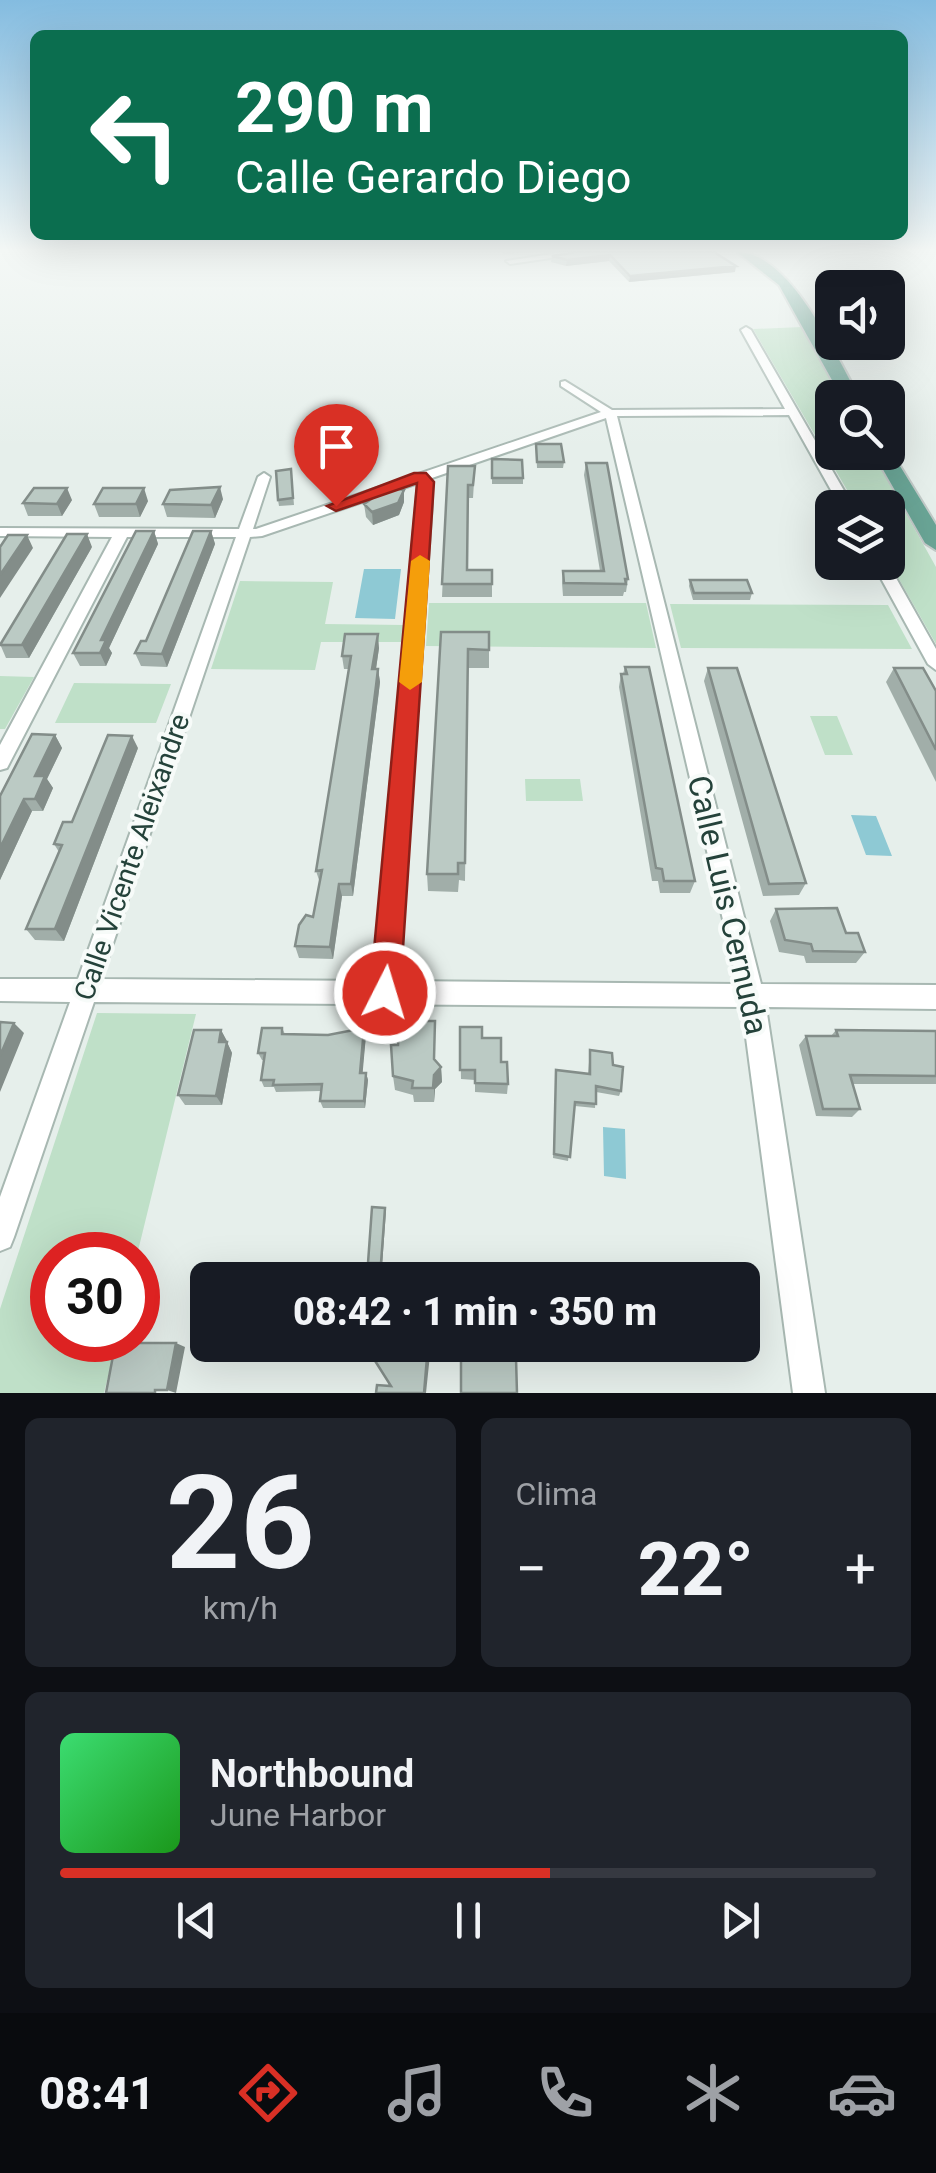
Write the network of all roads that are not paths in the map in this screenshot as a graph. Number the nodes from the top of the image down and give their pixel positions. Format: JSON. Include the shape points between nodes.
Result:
{"nodes":[{"id":1,"x":803,"y":317,"type":"edge"},
{"id":2,"x":746,"y":330,"type":"dead end"},
{"id":3,"x":840,"y":380,"type":"edge"},
{"id":4,"x":565,"y":384,"type":"dead end"},
{"id":5,"x":794,"y":412,"type":"junction"},
{"id":6,"x":612,"y":418,"type":"junction"},
{"id":7,"x":893,"y":470,"type":"edge"},
{"id":8,"x":264,"y":476,"type":"dead end"},
{"id":9,"x":423,"y":485,"type":"junction"},
{"id":10,"x":838,"y":490,"type":"edge"},
{"id":11,"x":122,"y":532,"type":"junction"},
{"id":12,"x":244,"y":533,"type":"junction"},
{"id":13,"x":1,"y":534,"type":"edge"},
{"id":14,"x":936,"y":544,"type":"edge"},
{"id":15,"x":889,"y":580,"type":"edge"},
{"id":16,"x":936,"y":664,"type":"edge"},
{"id":17,"x":0,"y":764,"type":"edge"},
{"id":18,"x":0,"y":990,"type":"edge"},
{"id":19,"x":86,"y":990,"type":"junction"},
{"id":20,"x":385,"y":993,"type":"junction"},
{"id":21,"x":752,"y":995,"type":"junction"},
{"id":22,"x":936,"y":997,"type":"edge"},
{"id":23,"x":0,"y":1237,"type":"edge"},
{"id":24,"x":809,"y":1393,"type":"edge"}],
"edges":[{"from":1,"to":3,"type":"main road"},
{"from":2,"to":5,"type":"street"},
{"from":4,"to":6,"type":"street"},
{"from":5,"to":6,"type":"street"},
{"from":5,"to":10,"type":"street"},
{"from":6,"to":9,"type":"street","via":[[588,419]]},
{"from":6,"to":21,"type":"street","name":"Calle Luis Cernuda"},
{"from":7,"to":14,"type":"main road"},
{"from":8,"to":12,"type":"street","name":"Calle Vicente Aleixandre"},
{"from":9,"to":12,"type":"street","via":[[397,485]]},
{"from":9,"to":20,"type":"street"},
{"from":11,"to":12,"type":"street"},
{"from":11,"to":13,"type":"street"},
{"from":11,"to":17,"type":"street"},
{"from":12,"to":19,"type":"street","name":"Calle Vicente Aleixandre"},
{"from":15,"to":16,"type":"street"},
{"from":18,"to":19,"type":"street"},
{"from":19,"to":20,"type":"street"},
{"from":19,"to":23,"type":"street","name":"Calle Vicente Aleixandre"},
{"from":20,"to":21,"type":"street"},
{"from":21,"to":22,"type":"street"},
{"from":21,"to":24,"type":"street","name":"Calle Luis Cernuda"}]}
